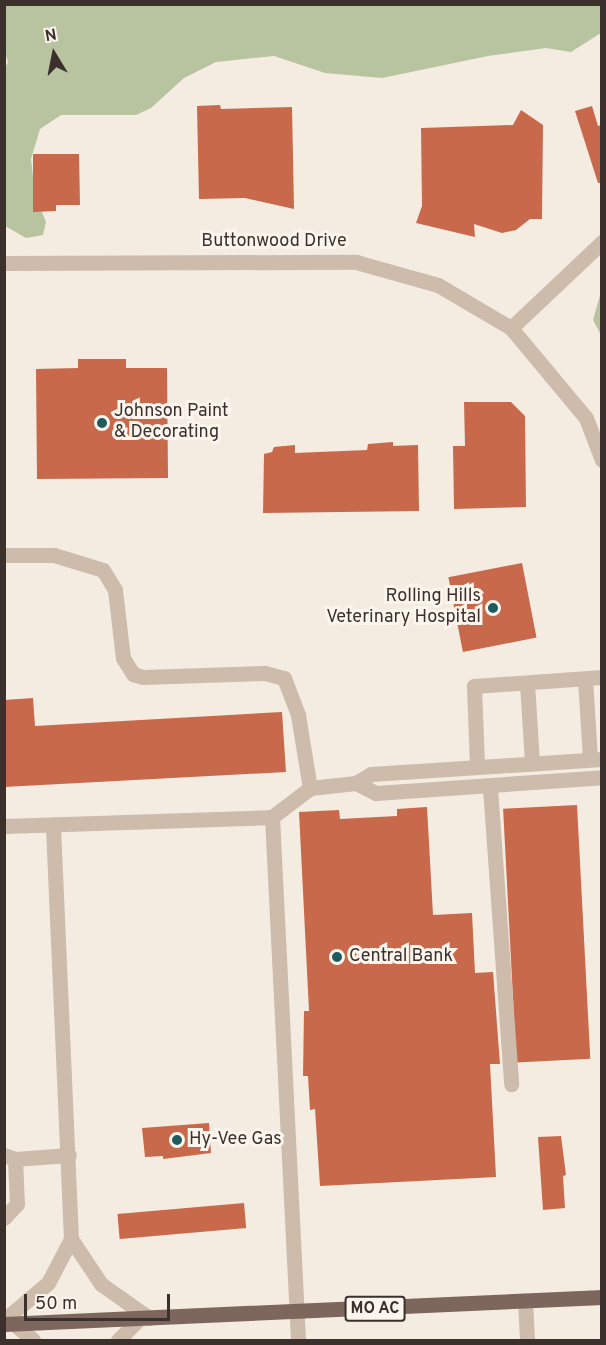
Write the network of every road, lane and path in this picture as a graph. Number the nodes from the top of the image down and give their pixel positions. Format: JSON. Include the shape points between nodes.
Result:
{"nodes":[{"id":1,"x":602,"y":242,"type":"edge"},
{"id":2,"x":4,"y":263,"type":"edge"},
{"id":3,"x":511,"y":328,"type":"junction"},
{"id":4,"x":602,"y":460,"type":"edge"},
{"id":5,"x":4,"y":555,"type":"edge"},
{"id":6,"x":602,"y":677,"type":"edge"},
{"id":7,"x":585,"y":679,"type":"junction"},
{"id":8,"x":527,"y":682,"type":"junction"},
{"id":9,"x":596,"y":759,"type":"edge"},
{"id":10,"x":532,"y":762,"type":"junction"},
{"id":11,"x":477,"y":765,"type":"junction"},
{"id":12,"x":602,"y":777,"type":"edge"},
{"id":13,"x":356,"y":783,"type":"junction"},
{"id":14,"x":310,"y":788,"type":"junction"},
{"id":15,"x":490,"y":788,"type":"junction"},
{"id":16,"x":272,"y":817,"type":"junction"},
{"id":17,"x":53,"y":825,"type":"junction"},
{"id":18,"x":4,"y":826,"type":"edge"},
{"id":19,"x":511,"y":1084,"type":"dead end"},
{"id":20,"x":69,"y":1155,"type":"junction"},
{"id":21,"x":10,"y":1157,"type":"edge"},
{"id":22,"x":4,"y":1218,"type":"edge"},
{"id":23,"x":71,"y":1239,"type":"junction"},
{"id":24,"x":602,"y":1297,"type":"edge"},
{"id":25,"x":525,"y":1301,"type":"junction"},
{"id":26,"x":296,"y":1312,"type":"junction"},
{"id":27,"x":144,"y":1318,"type":"junction"},
{"id":28,"x":7,"y":1322,"type":"edge"},
{"id":29,"x":33,"y":1341,"type":"edge"},
{"id":30,"x":118,"y":1341,"type":"edge"},
{"id":31,"x":298,"y":1341,"type":"edge"},
{"id":32,"x":527,"y":1341,"type":"edge"}],
"edges":[{"from":1,"to":3,"type":"street"},
{"from":2,"to":3,"type":"street","name":"Buttonwood Drive","via":[[356,262],[438,285]]},
{"from":3,"to":4,"type":"street","name":"Buttonwood Drive","via":[[586,418]]},
{"from":5,"to":14,"type":"street","via":[[54,555],[103,570],[115,590],[123,658],[133,674],[142,677],[266,673],[284,678],[298,715]]},
{"from":6,"to":7,"type":"street"},
{"from":7,"to":8,"type":"street"},
{"from":7,"to":9,"type":"street"},
{"from":8,"to":10,"type":"street"},
{"from":8,"to":11,"type":"street","via":[[474,686]]},
{"from":9,"to":10,"type":"street"},
{"from":10,"to":11,"type":"street"},
{"from":11,"to":13,"type":"street","via":[[381,773]]},
{"from":12,"to":15,"type":"street"},
{"from":13,"to":14,"type":"street"},
{"from":13,"to":15,"type":"street","via":[[376,793]]},
{"from":14,"to":16,"type":"street"},
{"from":15,"to":19,"type":"street"},
{"from":16,"to":17,"type":"street"},
{"from":16,"to":26,"type":"street"},
{"from":17,"to":18,"type":"street"},
{"from":17,"to":20,"type":"street"},
{"from":20,"to":21,"type":"street"},
{"from":20,"to":23,"type":"street"},
{"from":21,"to":22,"type":"street","via":[[17,1204]]},
{"from":23,"to":27,"type":"street","via":[[101,1284]]},
{"from":23,"to":28,"type":"street","via":[[48,1283]]},
{"from":24,"to":25,"type":"main road","number":"MO AC"},
{"from":25,"to":26,"type":"main road","number":"MO AC"},
{"from":25,"to":32,"type":"street"},
{"from":26,"to":27,"type":"main road","number":"MO AC"},
{"from":26,"to":31,"type":"street"},
{"from":27,"to":28,"type":"main road","number":"MO AC"},
{"from":27,"to":30,"type":"street"},
{"from":28,"to":29,"type":"street"}]}
